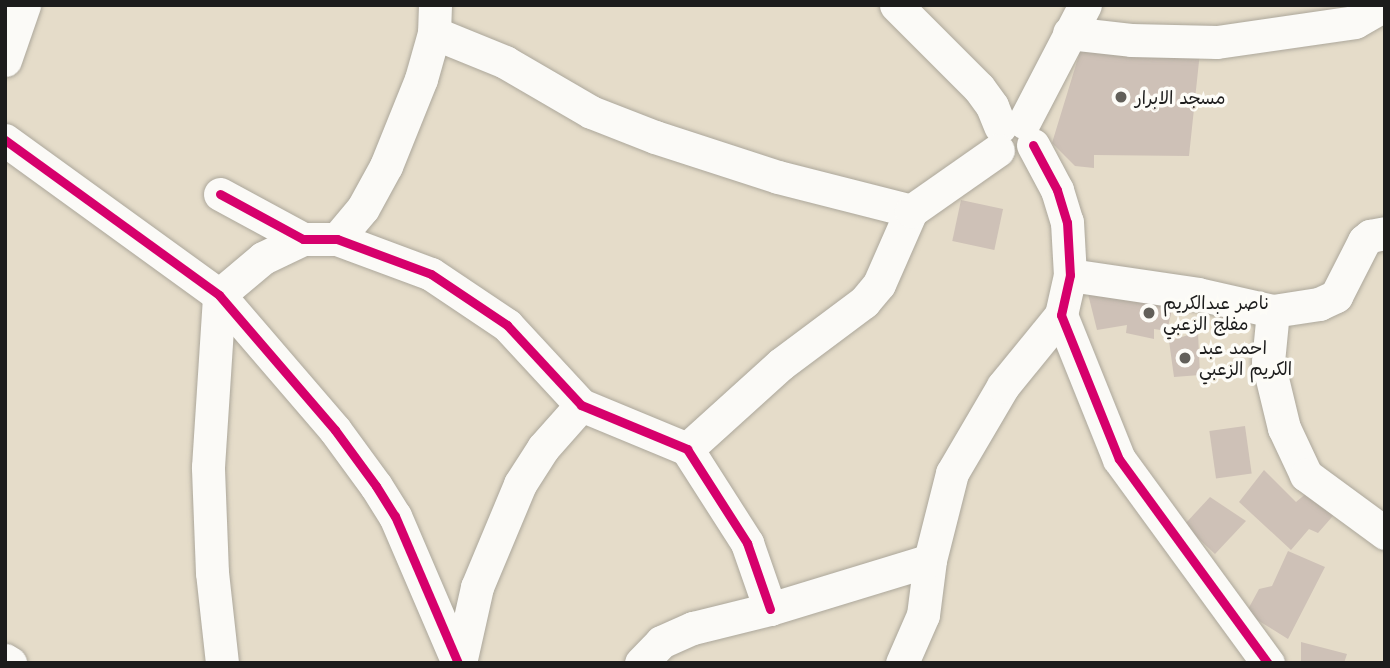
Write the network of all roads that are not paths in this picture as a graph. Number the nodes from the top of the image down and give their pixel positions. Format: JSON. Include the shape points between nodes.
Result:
{"nodes":[{"id":1,"x":24,"y":5,"type":"edge"},
{"id":2,"x":896,"y":5,"type":"edge"},
{"id":3,"x":1384,"y":5,"type":"edge"},
{"id":4,"x":434,"y":19,"type":"edge"},
{"id":5,"x":1077,"y":19,"type":"edge"},
{"id":6,"x":5,"y":60,"type":"edge"},
{"id":7,"x":1014,"y":136,"type":"junction"},
{"id":8,"x":5,"y":140,"type":"edge"},
{"id":9,"x":220,"y":194,"type":"dead end"},
{"id":10,"x":911,"y":211,"type":"junction"},
{"id":11,"x":1385,"y":233,"type":"edge"},
{"id":12,"x":303,"y":239,"type":"junction"},
{"id":13,"x":337,"y":239,"type":"junction"},
{"id":14,"x":1070,"y":275,"type":"junction"},
{"id":15,"x":219,"y":295,"type":"junction"},
{"id":16,"x":1273,"y":311,"type":"junction"},
{"id":17,"x":1061,"y":315,"type":"junction"},
{"id":18,"x":581,"y":405,"type":"junction"},
{"id":19,"x":687,"y":449,"type":"junction"},
{"id":20,"x":1385,"y":533,"type":"edge"},
{"id":21,"x":930,"y":560,"type":"junction"},
{"id":22,"x":770,"y":609,"type":"junction"},
{"id":23,"x":5,"y":660,"type":"edge"},
{"id":24,"x":10,"y":663,"type":"edge"},
{"id":25,"x":222,"y":663,"type":"edge"},
{"id":26,"x":459,"y":663,"type":"edge"},
{"id":27,"x":641,"y":663,"type":"edge"},
{"id":28,"x":902,"y":663,"type":"edge"},
{"id":29,"x":1268,"y":663,"type":"edge"}],
"edges":[{"from":1,"to":6,"type":"street"},
{"from":2,"to":7,"type":"street","via":[[979,88]]},
{"from":3,"to":5,"type":"street","via":[[1354,22],[1216,42],[1131,40]]},
{"from":4,"to":10,"type":"street","via":[[591,112],[778,177]]},
{"from":4,"to":13,"type":"street","via":[[421,79],[386,166],[363,208]]},
{"from":5,"to":7,"type":"street"},
{"from":7,"to":10,"type":"street"},
{"from":7,"to":14,"type":"street","via":[[1057,190],[1068,222]]},
{"from":8,"to":15,"type":"street"},
{"from":9,"to":12,"type":"street"},
{"from":10,"to":19,"type":"street","via":[[879,284],[863,302],[781,364]]},
{"from":11,"to":16,"type":"street","via":[[1364,241],[1336,296],[1319,304]]},
{"from":12,"to":13,"type":"street"},
{"from":12,"to":15,"type":"street","via":[[263,258]]},
{"from":13,"to":18,"type":"street","via":[[431,274],[496,317]]},
{"from":14,"to":16,"type":"street","via":[[1198,294]]},
{"from":14,"to":17,"type":"street"},
{"from":15,"to":25,"type":"street","via":[[208,467],[212,573]]},
{"from":15,"to":26,"type":"street","via":[[335,430],[376,486],[395,516]]},
{"from":16,"to":20,"type":"street","via":[[1268,362],[1284,428],[1306,475]]},
{"from":17,"to":21,"type":"street","via":[[1003,386],[970,439],[952,473]]},
{"from":17,"to":29,"type":"street","via":[[1119,459]]},
{"from":18,"to":19,"type":"street"},
{"from":18,"to":26,"type":"street","via":[[543,448],[520,484],[477,587]]},
{"from":19,"to":22,"type":"street","via":[[747,543]]},
{"from":21,"to":22,"type":"street"},
{"from":21,"to":28,"type":"street","via":[[923,615]]},
{"from":22,"to":27,"type":"street","via":[[693,628],[661,642]]},
{"from":23,"to":24,"type":"street"}]}
